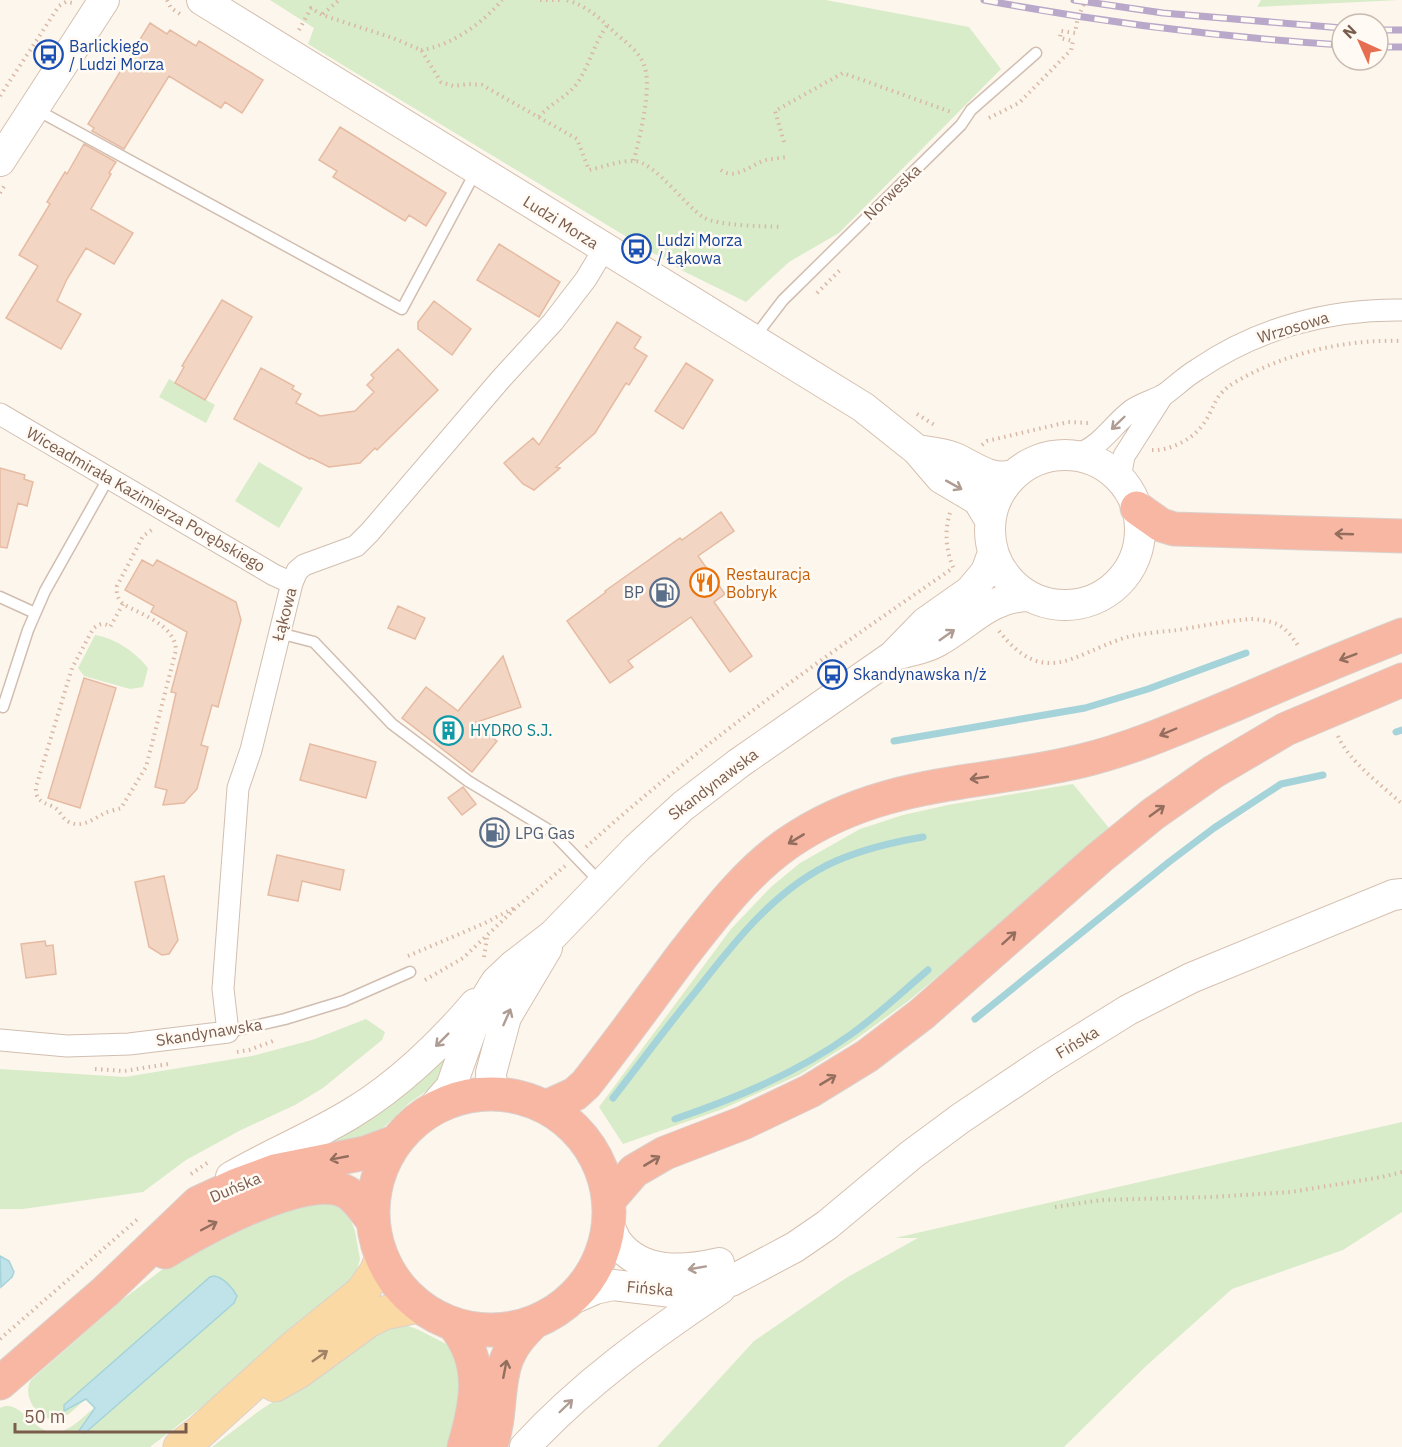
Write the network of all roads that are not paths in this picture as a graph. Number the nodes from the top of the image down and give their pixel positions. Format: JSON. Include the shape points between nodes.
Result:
{"nodes":[{"id":1,"x":202,"y":0,"type":"edge"},
{"id":2,"x":91,"y":3,"type":"edge"},
{"id":3,"x":1036,"y":53,"type":"dead end"},
{"id":4,"x":34,"y":108,"type":"junction"},
{"id":5,"x":0,"y":161,"type":"edge"},
{"id":6,"x":477,"y":170,"type":"junction"},
{"id":7,"x":604,"y":249,"type":"junction"},
{"id":8,"x":1402,"y":310,"type":"edge"},
{"id":9,"x":753,"y":338,"type":"junction"},
{"id":10,"x":1163,"y":395,"type":"junction"},
{"id":11,"x":0,"y":414,"type":"edge"},
{"id":12,"x":917,"y":450,"type":"junction"},
{"id":13,"x":1076,"y":455,"type":"junction"},
{"id":14,"x":1013,"y":475,"type":"junction"},
{"id":15,"x":109,"y":477,"type":"junction"},
{"id":16,"x":1120,"y":478,"type":"junction"},
{"id":17,"x":1137,"y":508,"type":"junction"},
{"id":18,"x":990,"y":520,"type":"junction"},
{"id":19,"x":1402,"y":536,"type":"edge"},
{"id":20,"x":993,"y":553,"type":"junction"},
{"id":21,"x":292,"y":583,"type":"junction"},
{"id":22,"x":1028,"y":596,"type":"junction"},
{"id":23,"x":0,"y":597,"type":"edge"},
{"id":24,"x":35,"y":613,"type":"junction"},
{"id":25,"x":279,"y":633,"type":"junction"},
{"id":26,"x":1402,"y":635,"type":"edge"},
{"id":27,"x":893,"y":656,"type":"junction"},
{"id":28,"x":1402,"y":680,"type":"edge"},
{"id":29,"x":3,"y":707,"type":"dead end"},
{"id":30,"x":602,"y":883,"type":"junction"},
{"id":31,"x":1399,"y":892,"type":"edge"},
{"id":32,"x":553,"y":935,"type":"junction"},
{"id":33,"x":410,"y":972,"type":"dead end"},
{"id":34,"x":496,"y":982,"type":"junction"},
{"id":35,"x":228,"y":1032,"type":"junction"},
{"id":36,"x":0,"y":1040,"type":"edge"},
{"id":37,"x":492,"y":1094,"type":"junction"},
{"id":38,"x":546,"y":1107,"type":"junction"},
{"id":39,"x":432,"y":1109,"type":"junction"},
{"id":40,"x":395,"y":1142,"type":"junction"},
{"id":41,"x":198,"y":1203,"type":"junction"},
{"id":42,"x":609,"y":1212,"type":"junction"},
{"id":43,"x":373,"y":1221,"type":"junction"},
{"id":44,"x":795,"y":1246,"type":"junction"},
{"id":45,"x":382,"y":1258,"type":"junction"},
{"id":46,"x":731,"y":1281,"type":"junction"},
{"id":47,"x":106,"y":1291,"type":"junction"},
{"id":48,"x":570,"y":1300,"type":"junction"},
{"id":49,"x":418,"y":1306,"type":"junction"},
{"id":50,"x":533,"y":1323,"type":"junction"},
{"id":51,"x":454,"y":1324,"type":"junction"},
{"id":52,"x":0,"y":1383,"type":"edge"},
{"id":53,"x":190,"y":1440,"type":"edge"},
{"id":54,"x":464,"y":1447,"type":"edge"},
{"id":55,"x":490,"y":1447,"type":"edge"},
{"id":56,"x":525,"y":1447,"type":"edge"}],
"edges":[{"from":1,"to":6,"type":"street","name":"Ludzi Morza"},
{"from":2,"to":4,"type":"street"},
{"from":3,"to":9,"type":"lane","name":"Norweska","via":[[971,110],[961,125],[783,300]]},
{"from":4,"to":5,"type":"street"},
{"from":4,"to":6,"type":"lane","via":[[402,309]]},
{"from":6,"to":7,"type":"street","name":"Ludzi Morza"},
{"from":7,"to":9,"type":"street","name":"Ludzi Morza"},
{"from":7,"to":21,"type":"street","name":"Łąkowa","via":[[553,322],[370,532],[356,546],[304,565]]},
{"from":8,"to":10,"type":"street","name":"Wrzosowa","via":[[1337,314],[1266,332],[1198,369]]},
{"from":9,"to":12,"type":"street","name":"Ludzi Morza","via":[[863,407]]},
{"from":10,"to":13,"type":"street","name":"Wrzosowa","one_way":true,"via":[[1131,411],[1089,451]]},
{"from":10,"to":16,"type":"street","name":"Wrzosowa","via":[[1124,456]]},
{"from":11,"to":15,"type":"street","name":"Wiceadmirała Kazimierza Porębskiego"},
{"from":12,"to":14,"type":"street","name":"Ludzi Morza","via":[[954,457],[992,476]]},
{"from":12,"to":18,"type":"street","name":"Ludzi Morza","one_way":true,"via":[[941,478],[978,500]]},
{"from":13,"to":14,"type":"street","via":[[1042,458]]},
{"from":13,"to":16,"type":"street"},
{"from":14,"to":18,"type":"street","via":[[994,503]]},
{"from":15,"to":21,"type":"street","name":"Wiceadmirała Kazimierza Porębskiego"},
{"from":15,"to":24,"type":"lane"},
{"from":16,"to":17,"type":"street"},
{"from":19,"to":17,"type":"highway","one_way":true,"via":[[1174,530]]},
{"from":17,"to":22,"type":"street","via":[[1141,524],[1136,558],[1117,585],[1096,599],[1071,606],[1055,606]]},
{"from":18,"to":20,"type":"street"},
{"from":20,"to":22,"type":"street","via":[[1010,582]]},
{"from":20,"to":27,"type":"street","name":"Skandynawska","via":[[978,584],[926,622]]},
{"from":21,"to":25,"type":"street","name":"Łąkowa"},
{"from":27,"to":22,"type":"street","name":"Skandynawska","one_way":true,"via":[[939,641],[1000,600]]},
{"from":23,"to":24,"type":"lane"},
{"from":24,"to":29,"type":"lane"},
{"from":25,"to":30,"type":"lane","via":[[314,642],[392,724],[468,781],[552,832]]},
{"from":25,"to":35,"type":"street","name":"Łąkowa","via":[[238,788],[223,989]]},
{"from":26,"to":38,"type":"highway","one_way":true,"via":[[1147,741],[1081,761],[896,794],[841,812],[788,843],[737,887],[586,1084],[575,1094]]},
{"from":27,"to":30,"type":"street","name":"Skandynawska","via":[[701,792]]},
{"from":42,"to":28,"type":"highway","one_way":true,"via":[[634,1171],[665,1153],[743,1124],[810,1091],[867,1056],[957,985],[1099,858],[1213,772],[1286,729]]},
{"from":30,"to":32,"type":"street","name":"Skandynawska"},
{"from":31,"to":44,"type":"street","name":"Fińska","via":[[1191,978],[1128,1011],[961,1118]]},
{"from":32,"to":34,"type":"street","name":"Skandynawska"},
{"from":37,"to":32,"type":"street","name":"Skandynawska","one_way":true,"via":[[491,1073],[506,1017]]},
{"from":33,"to":35,"type":"lane","name":"Skandynawska","via":[[344,1000]]},
{"from":34,"to":39,"type":"street","name":"Skandynawska","via":[[478,1011],[451,1087]]},
{"from":34,"to":41,"type":"street","one_way":true,"via":[[433,1048],[353,1113],[261,1159]]},
{"from":35,"to":36,"type":"street","name":"Skandynawska","via":[[129,1044],[67,1046]]},
{"from":37,"to":38,"type":"highway"},
{"from":37,"to":39,"type":"highway","via":[[471,1095]]},
{"from":38,"to":42,"type":"highway","via":[[566,1120],[595,1156],[604,1177]]},
{"from":39,"to":40,"type":"highway"},
{"from":40,"to":41,"type":"highway","name":"Duńska","one_way":true,"via":[[365,1153],[275,1171]]},
{"from":40,"to":43,"type":"highway","via":[[377,1179]]},
{"from":41,"to":47,"type":"highway","name":"Duńska"},
{"from":44,"to":42,"type":"street","name":"Fińska","one_way":true,"via":[[691,1270],[669,1270],[632,1256],[618,1242]]},
{"from":42,"to":48,"type":"highway","via":[[606,1242],[592,1273]]},
{"from":43,"to":45,"type":"highway"},
{"from":47,"to":43,"type":"highway","name":"Duńska","one_way":true,"via":[[227,1216],[302,1190],[344,1191]]},
{"from":44,"to":46,"type":"street","name":"Fińska"},
{"from":45,"to":49,"type":"highway","via":[[397,1284]]},
{"from":45,"to":53,"type":"main road","via":[[362,1292]]},
{"from":46,"to":48,"type":"street","name":"Fińska","via":[[672,1292],[613,1285],[595,1288]]},
{"from":56,"to":46,"type":"street","one_way":true,"via":[[574,1398],[629,1352]]},
{"from":47,"to":52,"type":"highway","name":"Duńska"},
{"from":48,"to":50,"type":"highway"},
{"from":49,"to":51,"type":"highway"},
{"from":53,"to":49,"type":"main road","one_way":true,"via":[[298,1372],[368,1321],[384,1313]]},
{"from":50,"to":51,"type":"highway","via":[[494,1330]]},
{"from":55,"to":50,"type":"highway","one_way":true,"via":[[507,1358]]},
{"from":51,"to":54,"type":"highway","via":[[471,1351],[475,1371],[473,1417]]}]}
